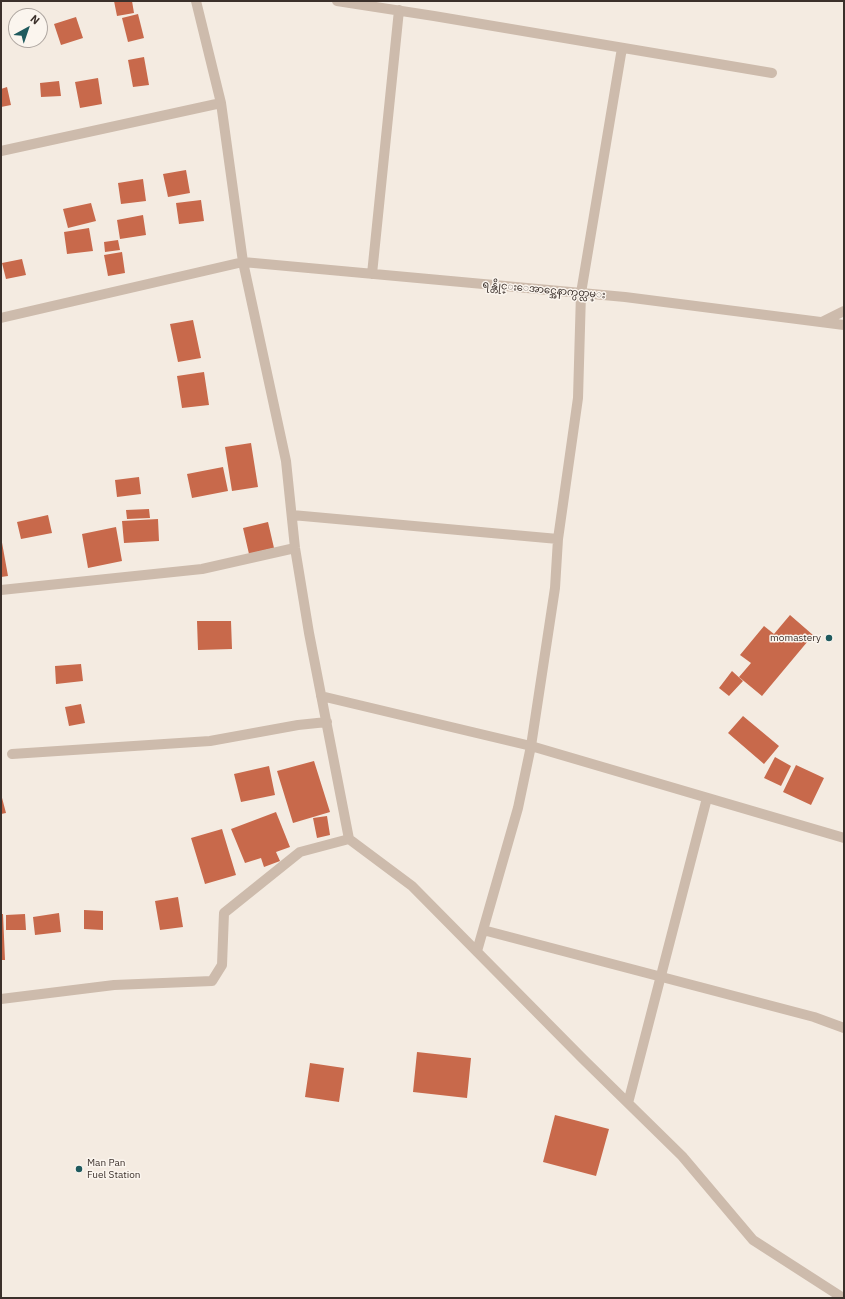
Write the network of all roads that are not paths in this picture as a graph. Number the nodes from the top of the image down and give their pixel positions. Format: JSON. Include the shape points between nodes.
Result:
{"nodes":[{"id":1,"x":196,"y":1,"type":"edge"},
{"id":2,"x":337,"y":1,"type":"edge"},
{"id":3,"x":399,"y":10,"type":"junction"},
{"id":4,"x":622,"y":48,"type":"junction"},
{"id":5,"x":772,"y":73,"type":"dead end"},
{"id":6,"x":221,"y":103,"type":"junction"},
{"id":7,"x":1,"y":151,"type":"edge"},
{"id":8,"x":243,"y":262,"type":"junction"},
{"id":9,"x":372,"y":274,"type":"junction"},
{"id":10,"x":581,"y":293,"type":"junction"},
{"id":11,"x":844,"y":311,"type":"edge"},
{"id":12,"x":1,"y":318,"type":"edge"},
{"id":13,"x":822,"y":322,"type":"junction"},
{"id":14,"x":844,"y":325,"type":"edge"},
{"id":15,"x":292,"y":515,"type":"junction"},
{"id":16,"x":558,"y":539,"type":"junction"},
{"id":17,"x":295,"y":548,"type":"junction"},
{"id":18,"x":1,"y":590,"type":"edge"},
{"id":19,"x":321,"y":696,"type":"junction"},
{"id":20,"x":327,"y":722,"type":"junction"},
{"id":21,"x":531,"y":746,"type":"junction"},
{"id":22,"x":12,"y":754,"type":"dead end"},
{"id":23,"x":707,"y":798,"type":"junction"},
{"id":24,"x":844,"y":838,"type":"edge"},
{"id":25,"x":349,"y":840,"type":"junction"},
{"id":26,"x":483,"y":930,"type":"junction"},
{"id":27,"x":477,"y":951,"type":"junction"},
{"id":28,"x":660,"y":975,"type":"junction"},
{"id":29,"x":1,"y":999,"type":"edge"},
{"id":30,"x":844,"y":1028,"type":"edge"},
{"id":31,"x":628,"y":1103,"type":"junction"},
{"id":32,"x":843,"y":1298,"type":"edge"}],
"edges":[{"from":1,"to":6,"type":"street"},
{"from":2,"to":3,"type":"street"},
{"from":3,"to":4,"type":"street"},
{"from":3,"to":9,"type":"street"},
{"from":4,"to":5,"type":"street"},
{"from":4,"to":10,"type":"street"},
{"from":6,"to":7,"type":"street"},
{"from":6,"to":8,"type":"street"},
{"from":8,"to":9,"type":"street","name":"ရန္တိုင္းေအာင္အေနာက္ပတ္လမ္း"},
{"from":8,"to":12,"type":"street","name":"ရန္တိုင္းေအာင္အေနာက္ပတ္လမ္း"},
{"from":8,"to":15,"type":"street","via":[[286,460]]},
{"from":9,"to":10,"type":"street","name":"ရန္တိုင္းေအာင္အေနာက္ပတ္လမ္း"},
{"from":10,"to":13,"type":"street","name":"ရန္တိုင္းေအာင္အေနာက္ပတ္လမ္း"},
{"from":10,"to":16,"type":"street","via":[[578,398]]},
{"from":11,"to":13,"type":"street"},
{"from":13,"to":14,"type":"street","name":"ရန္တိုင္းေအာင္အေနာက္ပတ္လမ္း"},
{"from":15,"to":16,"type":"street"},
{"from":15,"to":17,"type":"street"},
{"from":16,"to":21,"type":"street","via":[[555,588]]},
{"from":17,"to":18,"type":"street","via":[[202,569]]},
{"from":17,"to":19,"type":"street"},
{"from":19,"to":20,"type":"street"},
{"from":19,"to":21,"type":"street"},
{"from":20,"to":22,"type":"street","via":[[298,724],[210,741]]},
{"from":20,"to":25,"type":"street"},
{"from":21,"to":23,"type":"street"},
{"from":21,"to":26,"type":"street","via":[[518,808]]},
{"from":23,"to":24,"type":"street"},
{"from":23,"to":28,"type":"street"},
{"from":25,"to":27,"type":"street","via":[[412,886]]},
{"from":25,"to":29,"type":"street","via":[[300,852],[224,913],[222,965],[212,981],[114,985]]},
{"from":26,"to":27,"type":"street"},
{"from":26,"to":28,"type":"street"},
{"from":27,"to":31,"type":"street"},
{"from":28,"to":30,"type":"street","via":[[814,1017]]},
{"from":28,"to":31,"type":"street"},
{"from":31,"to":32,"type":"street","via":[[682,1156],[753,1240]]}]}
